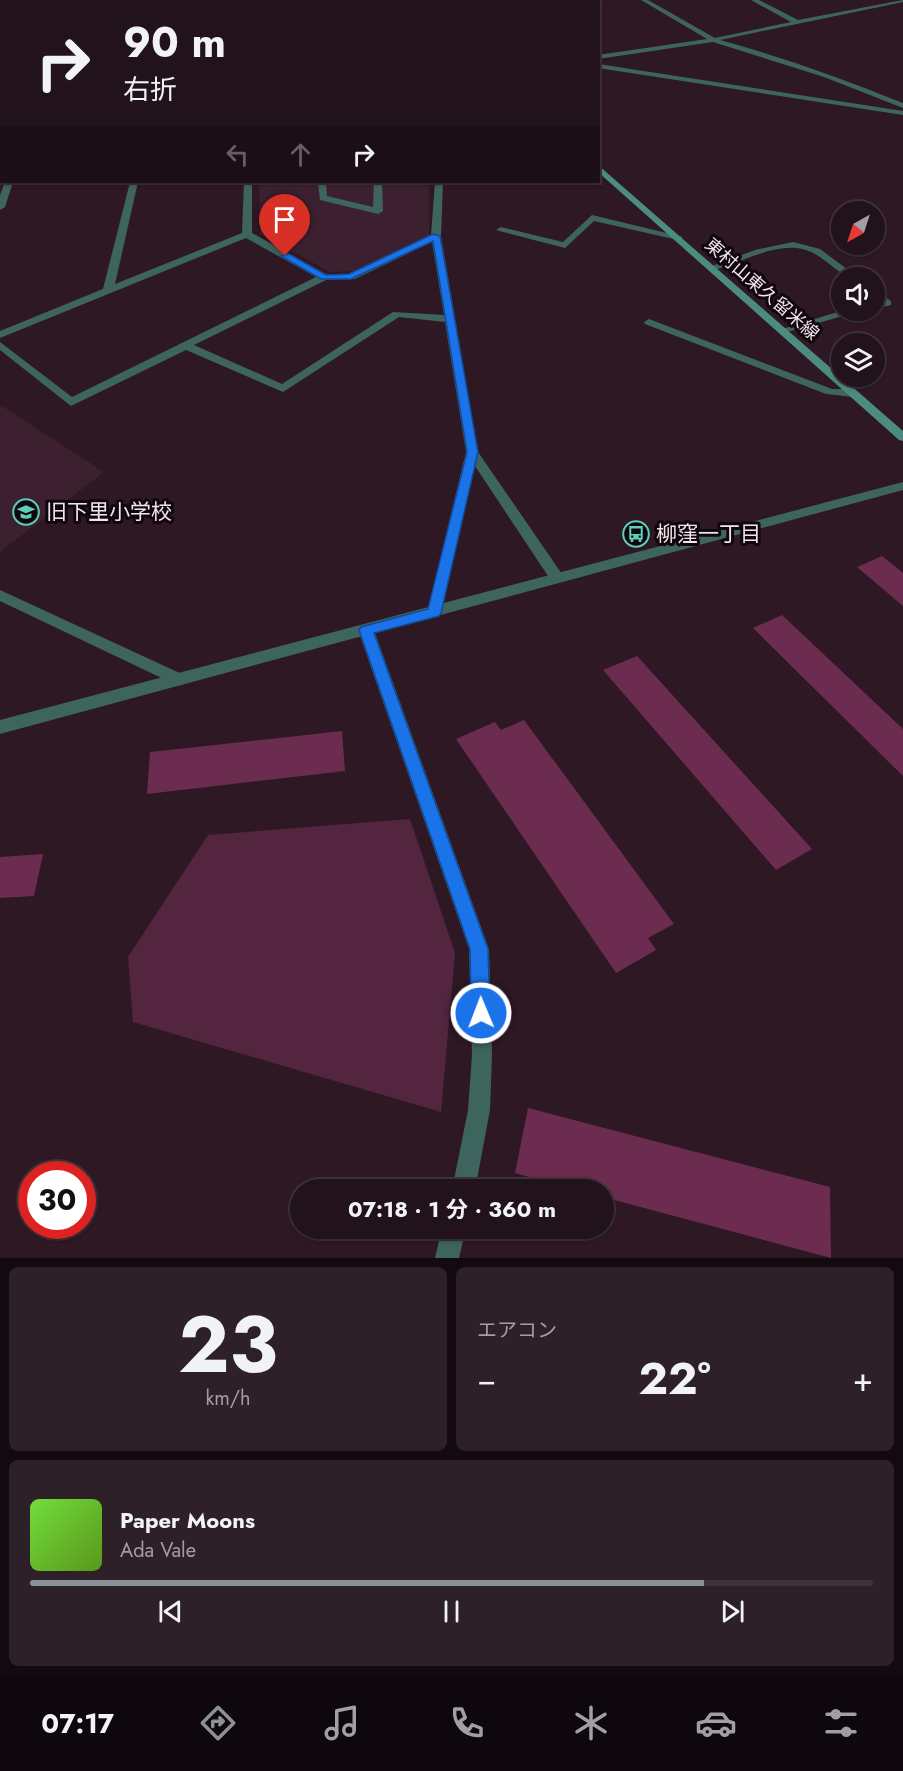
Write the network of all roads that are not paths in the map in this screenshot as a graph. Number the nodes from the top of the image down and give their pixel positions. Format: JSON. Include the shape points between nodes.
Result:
{"nodes":[{"id":1,"x":644,"y":0,"type":"edge"},
{"id":2,"x":754,"y":0,"type":"edge"},
{"id":3,"x":851,"y":0,"type":"edge"},
{"id":4,"x":903,"y":0,"type":"edge"},
{"id":5,"x":884,"y":5,"type":"junction"},
{"id":6,"x":868,"y":8,"type":"junction"},
{"id":7,"x":893,"y":10,"type":"dead end"},
{"id":8,"x":798,"y":23,"type":"junction"},
{"id":9,"x":713,"y":39,"type":"junction"},
{"id":10,"x":600,"y":50,"type":"edge"},
{"id":11,"x":608,"y":56,"type":"junction"},
{"id":12,"x":600,"y":57,"type":"edge"},
{"id":13,"x":600,"y":66,"type":"edge"},
{"id":14,"x":903,"y":106,"type":"edge"},
{"id":15,"x":903,"y":113,"type":"edge"},
{"id":16,"x":600,"y":169,"type":"edge"},
{"id":17,"x":9,"y":183,"type":"edge"},
{"id":18,"x":134,"y":183,"type":"edge"},
{"id":19,"x":248,"y":183,"type":"edge"},
{"id":20,"x":322,"y":183,"type":"edge"},
{"id":21,"x":378,"y":183,"type":"edge"},
{"id":22,"x":439,"y":183,"type":"edge"},
{"id":23,"x":0,"y":207,"type":"edge"},
{"id":24,"x":501,"y":230,"type":"dead end"},
{"id":25,"x":247,"y":234,"type":"junction"},
{"id":26,"x":436,"y":236,"type":"junction"},
{"id":27,"x":678,"y":237,"type":"junction"},
{"id":28,"x":714,"y":267,"type":"junction"},
{"id":29,"x":840,"y":267,"type":"edge"},
{"id":30,"x":324,"y":278,"type":"junction"},
{"id":31,"x":108,"y":291,"type":"junction"},
{"id":32,"x":831,"y":317,"type":"edge"},
{"id":33,"x":448,"y":320,"type":"junction"},
{"id":34,"x":649,"y":322,"type":"dead end"},
{"id":35,"x":784,"y":330,"type":"junction"},
{"id":36,"x":0,"y":335,"type":"edge"},
{"id":37,"x":0,"y":345,"type":"edge"},
{"id":38,"x":187,"y":346,"type":"junction"},
{"id":39,"x":854,"y":393,"type":"junction"},
{"id":40,"x":903,"y":437,"type":"edge"},
{"id":41,"x":472,"y":452,"type":"junction"},
{"id":42,"x":903,"y":486,"type":"edge"},
{"id":43,"x":557,"y":578,"type":"junction"},
{"id":44,"x":0,"y":595,"type":"edge"},
{"id":45,"x":434,"y":613,"type":"junction"},
{"id":46,"x":366,"y":630,"type":"junction"},
{"id":47,"x":178,"y":679,"type":"junction"},
{"id":48,"x":0,"y":727,"type":"edge"},
{"id":49,"x":465,"y":1179,"type":"edge"},
{"id":50,"x":451,"y":1239,"type":"edge"},
{"id":51,"x":447,"y":1258,"type":"edge"}],
"edges":[{"from":1,"to":9,"type":"street"},
{"from":2,"to":8,"type":"street"},
{"from":3,"to":6,"type":"street"},
{"from":4,"to":5,"type":"street"},
{"from":5,"to":6,"type":"street"},
{"from":5,"to":7,"type":"street"},
{"from":6,"to":8,"type":"street"},
{"from":8,"to":9,"type":"street"},
{"from":9,"to":11,"type":"street"},
{"from":9,"to":14,"type":"street","via":[[827,75]]},
{"from":10,"to":11,"type":"street"},
{"from":11,"to":12,"type":"street"},
{"from":13,"to":15,"type":"street"},
{"from":16,"to":27,"type":"main road","name":"東村山東久留米線"},
{"from":17,"to":23,"type":"street"},
{"from":18,"to":31,"type":"street"},
{"from":19,"to":25,"type":"street"},
{"from":20,"to":21,"type":"street","via":[[323,198],[378,211]]},
{"from":22,"to":26,"type":"street"},
{"from":24,"to":27,"type":"street","via":[[565,245],[592,218]]},
{"from":25,"to":30,"type":"street"},
{"from":25,"to":31,"type":"street"},
{"from":26,"to":30,"type":"street","via":[[351,277]]},
{"from":26,"to":33,"type":"street"},
{"from":27,"to":28,"type":"main road","name":"東村山東久留米線"},
{"from":28,"to":29,"type":"street","via":[[786,245],[805,247]]},
{"from":28,"to":35,"type":"main road","name":"東村山東久留米線"},
{"from":30,"to":38,"type":"street"},
{"from":31,"to":36,"type":"street"},
{"from":32,"to":35,"type":"street"},
{"from":33,"to":38,"type":"street","via":[[397,314],[283,389]]},
{"from":33,"to":41,"type":"street"},
{"from":34,"to":39,"type":"street","via":[[830,392]]},
{"from":35,"to":39,"type":"main road","name":"東村山東久留米線"},
{"from":37,"to":38,"type":"street","via":[[71,402]]},
{"from":39,"to":40,"type":"main road","name":"東村山東久留米線"},
{"from":41,"to":43,"type":"street"},
{"from":41,"to":45,"type":"street"},
{"from":42,"to":43,"type":"street"},
{"from":43,"to":45,"type":"street"},
{"from":44,"to":47,"type":"street"},
{"from":45,"to":46,"type":"street"},
{"from":46,"to":47,"type":"street"},
{"from":46,"to":49,"type":"street","via":[[479,949],[479,1110]]},
{"from":47,"to":48,"type":"street"},
{"from":50,"to":51,"type":"street"}]}
